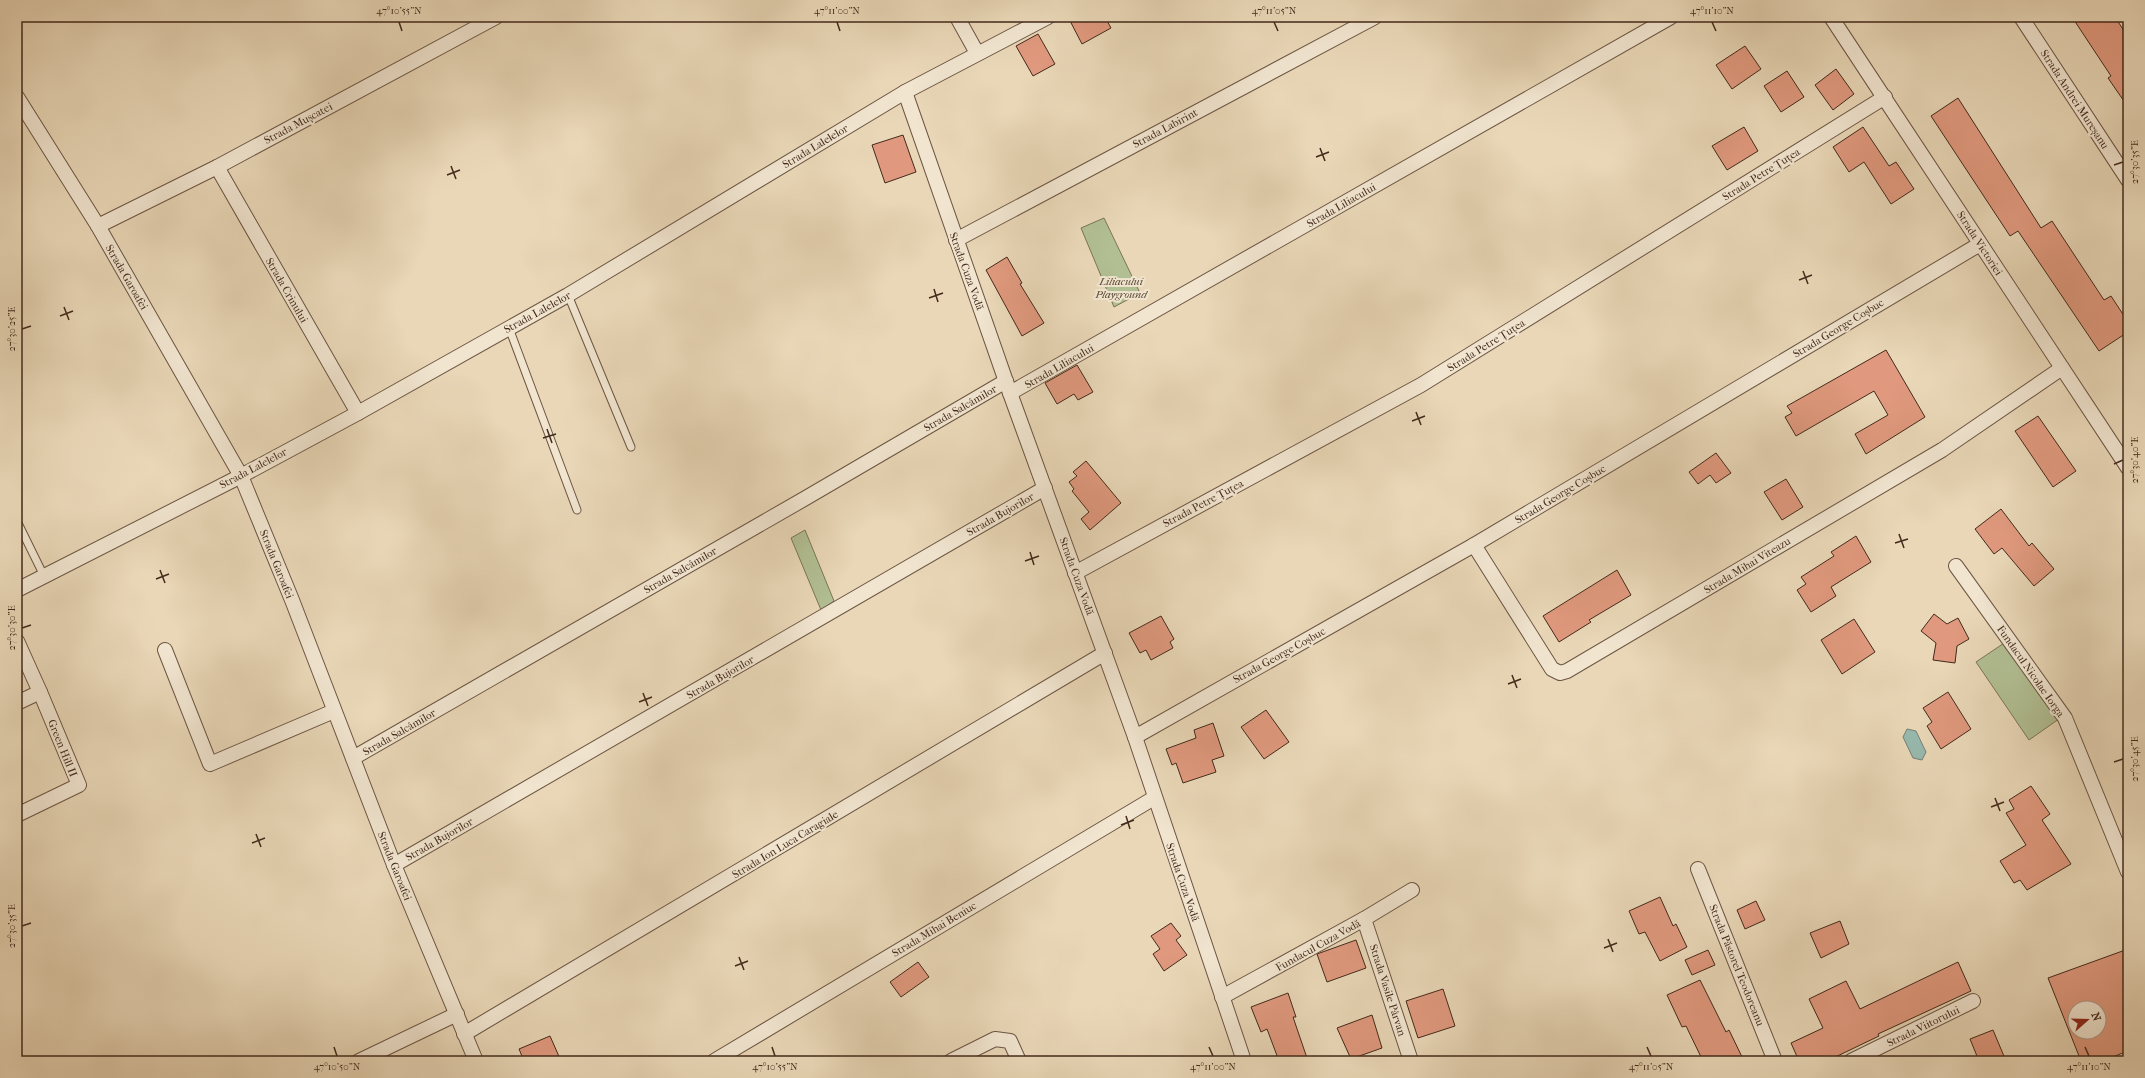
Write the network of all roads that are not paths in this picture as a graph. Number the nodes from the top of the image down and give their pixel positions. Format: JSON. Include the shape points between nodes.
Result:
{"nodes":[{"id":1,"x":496,"y":17,"type":"edge"},
{"id":2,"x":957,"y":17,"type":"edge"},
{"id":3,"x":1048,"y":17,"type":"edge"},
{"id":4,"x":1375,"y":17,"type":"edge"},
{"id":5,"x":1671,"y":17,"type":"edge"},
{"id":6,"x":1831,"y":17,"type":"edge"},
{"id":7,"x":2021,"y":17,"type":"edge"},
{"id":8,"x":977,"y":53,"type":"junction"},
{"id":9,"x":905,"y":92,"type":"junction"},
{"id":10,"x":17,"y":97,"type":"edge"},
{"id":11,"x":1885,"y":97,"type":"junction"},
{"id":12,"x":217,"y":167,"type":"junction"},
{"id":13,"x":2128,"y":180,"type":"edge"},
{"id":14,"x":98,"y":226,"type":"junction"},
{"id":15,"x":956,"y":240,"type":"junction"},
{"id":16,"x":1980,"y":244,"type":"junction"},
{"id":17,"x":568,"y":295,"type":"junction"},
{"id":18,"x":509,"y":328,"type":"junction"},
{"id":19,"x":2062,"y":368,"type":"junction"},
{"id":20,"x":1008,"y":387,"type":"junction"},
{"id":21,"x":358,"y":413,"type":"junction"},
{"id":22,"x":631,"y":447,"type":"dead end"},
{"id":23,"x":2128,"y":468,"type":"edge"},
{"id":24,"x":241,"y":476,"type":"junction"},
{"id":25,"x":1045,"y":488,"type":"junction"},
{"id":26,"x":577,"y":510,"type":"dead end"},
{"id":27,"x":17,"y":521,"type":"edge"},
{"id":28,"x":1474,"y":545,"type":"junction"},
{"id":29,"x":1956,"y":566,"type":"dead end"},
{"id":30,"x":1075,"y":573,"type":"junction"},
{"id":31,"x":44,"y":576,"type":"junction"},
{"id":32,"x":17,"y":590,"type":"edge"},
{"id":33,"x":17,"y":641,"type":"edge"},
{"id":34,"x":165,"y":650,"type":"dead end"},
{"id":35,"x":1105,"y":653,"type":"junction"},
{"id":36,"x":40,"y":692,"type":"junction"},
{"id":37,"x":17,"y":703,"type":"edge"},
{"id":38,"x":334,"y":710,"type":"junction"},
{"id":39,"x":1135,"y":737,"type":"junction"},
{"id":40,"x":352,"y":758,"type":"junction"},
{"id":41,"x":1154,"y":798,"type":"junction"},
{"id":42,"x":17,"y":815,"type":"edge"},
{"id":43,"x":394,"y":865,"type":"junction"},
{"id":44,"x":1698,"y":869,"type":"dead end"},
{"id":45,"x":2128,"y":872,"type":"edge"},
{"id":46,"x":1412,"y":890,"type":"dead end"},
{"id":47,"x":1364,"y":919,"type":"junction"},
{"id":48,"x":1222,"y":997,"type":"junction"},
{"id":49,"x":1973,"y":1001,"type":"dead end"},
{"id":50,"x":457,"y":1014,"type":"junction"},
{"id":51,"x":464,"y":1034,"type":"junction"},
{"id":52,"x":359,"y":1061,"type":"edge"},
{"id":53,"x":476,"y":1061,"type":"edge"},
{"id":54,"x":714,"y":1061,"type":"edge"},
{"id":55,"x":951,"y":1061,"type":"edge"},
{"id":56,"x":1019,"y":1061,"type":"edge"},
{"id":57,"x":1244,"y":1061,"type":"edge"},
{"id":58,"x":1411,"y":1061,"type":"edge"},
{"id":59,"x":1775,"y":1061,"type":"edge"},
{"id":60,"x":1851,"y":1061,"type":"edge"}],
"edges":[{"from":1,"to":12,"type":"street","name":"Strada Mușcatei"},
{"from":2,"to":8,"type":"street"},
{"from":3,"to":8,"type":"street","name":"Strada Lalelelor"},
{"from":4,"to":15,"type":"street","name":"Strada Labirint"},
{"from":5,"to":20,"type":"street","name":"Strada Liliacului"},
{"from":6,"to":11,"type":"street","name":"Strada Victoriei"},
{"from":7,"to":13,"type":"street","name":"Strada Andrei Mureșanu"},
{"from":8,"to":9,"type":"street","name":"Strada Lalelelor"},
{"from":9,"to":15,"type":"street","name":"Strada Cuza Vodă"},
{"from":9,"to":17,"type":"street","name":"Strada Lalelelor"},
{"from":10,"to":14,"type":"street","name":"Strada Garoafei"},
{"from":11,"to":16,"type":"street","name":"Strada Victoriei"},
{"from":11,"to":30,"type":"street","name":"Strada Petre Țuțea","via":[[1421,385]]},
{"from":12,"to":14,"type":"street","name":"Strada Mușcatei"},
{"from":12,"to":21,"type":"street","name":"Strada Crinului"},
{"from":14,"to":24,"type":"street","name":"Strada Garoafei"},
{"from":15,"to":20,"type":"street","name":"Strada Cuza Vodă"},
{"from":16,"to":19,"type":"street","name":"Strada Victoriei"},
{"from":16,"to":28,"type":"street","name":"Strada George Coșbuc"},
{"from":17,"to":18,"type":"street","name":"Strada Lalelelor"},
{"from":17,"to":22,"type":"lane"},
{"from":18,"to":21,"type":"street","name":"Strada Lalelelor"},
{"from":18,"to":26,"type":"lane"},
{"from":19,"to":23,"type":"street","name":"Strada Victoriei"},
{"from":19,"to":28,"type":"street","name":"Strada Mihai Viteazu","via":[[1942,450],[1567,671],[1560,673],[1552,669]]},
{"from":20,"to":25,"type":"street","name":"Strada Cuza Vodă"},
{"from":20,"to":40,"type":"street","name":"Strada Salcâmilor","via":[[791,507]]},
{"from":21,"to":24,"type":"street","name":"Strada Lalelelor"},
{"from":24,"to":31,"type":"street","name":"Strada Lalelelor"},
{"from":24,"to":38,"type":"street","name":"Strada Garoafei"},
{"from":25,"to":30,"type":"street","name":"Strada Cuza Vodă"},
{"from":25,"to":43,"type":"street","name":"Strada Bujorilor"},
{"from":27,"to":31,"type":"lane"},
{"from":28,"to":39,"type":"street","name":"Strada George Coșbuc"},
{"from":29,"to":45,"type":"street","name":"Fundacul Nicolae Iorga","via":[[2065,718]]},
{"from":30,"to":35,"type":"street","name":"Strada Cuza Vodă"},
{"from":31,"to":32,"type":"street","name":"Strada Lalelelor"},
{"from":33,"to":36,"type":"street"},
{"from":34,"to":38,"type":"street","via":[[210,764]]},
{"from":35,"to":39,"type":"street","name":"Strada Cuza Vodă"},
{"from":35,"to":51,"type":"street","name":"Strada Ion Luca Caragiale"},
{"from":36,"to":37,"type":"street"},
{"from":36,"to":42,"type":"street","name":"Green Hill II","via":[[79,786]]},
{"from":38,"to":40,"type":"street","name":"Strada Garoafei"},
{"from":39,"to":41,"type":"street","name":"Strada Cuza Vodă"},
{"from":40,"to":43,"type":"street","name":"Strada Garoafei"},
{"from":41,"to":48,"type":"street","name":"Strada Cuza Vodă"},
{"from":41,"to":54,"type":"street","name":"Strada Mihai Beniuc"},
{"from":43,"to":50,"type":"street","name":"Strada Garoafei"},
{"from":44,"to":59,"type":"street","name":"Strada Păstorel Teodoreanu"},
{"from":46,"to":47,"type":"street","name":"Fundacul Cuza Vodă"},
{"from":47,"to":48,"type":"street","name":"Fundacul Cuza Vodă"},
{"from":47,"to":58,"type":"street","name":"Strada Vasile Pârvan"},
{"from":48,"to":57,"type":"street","name":"Strada Cuza Vodă"},
{"from":49,"to":60,"type":"street","name":"Strada Viitorului"},
{"from":50,"to":51,"type":"street","name":"Strada Garoafei"},
{"from":50,"to":52,"type":"street"},
{"from":51,"to":53,"type":"street","name":"Strada Garoafei"},
{"from":55,"to":56,"type":"street","via":[[994,1039],[1010,1041]]}]}
